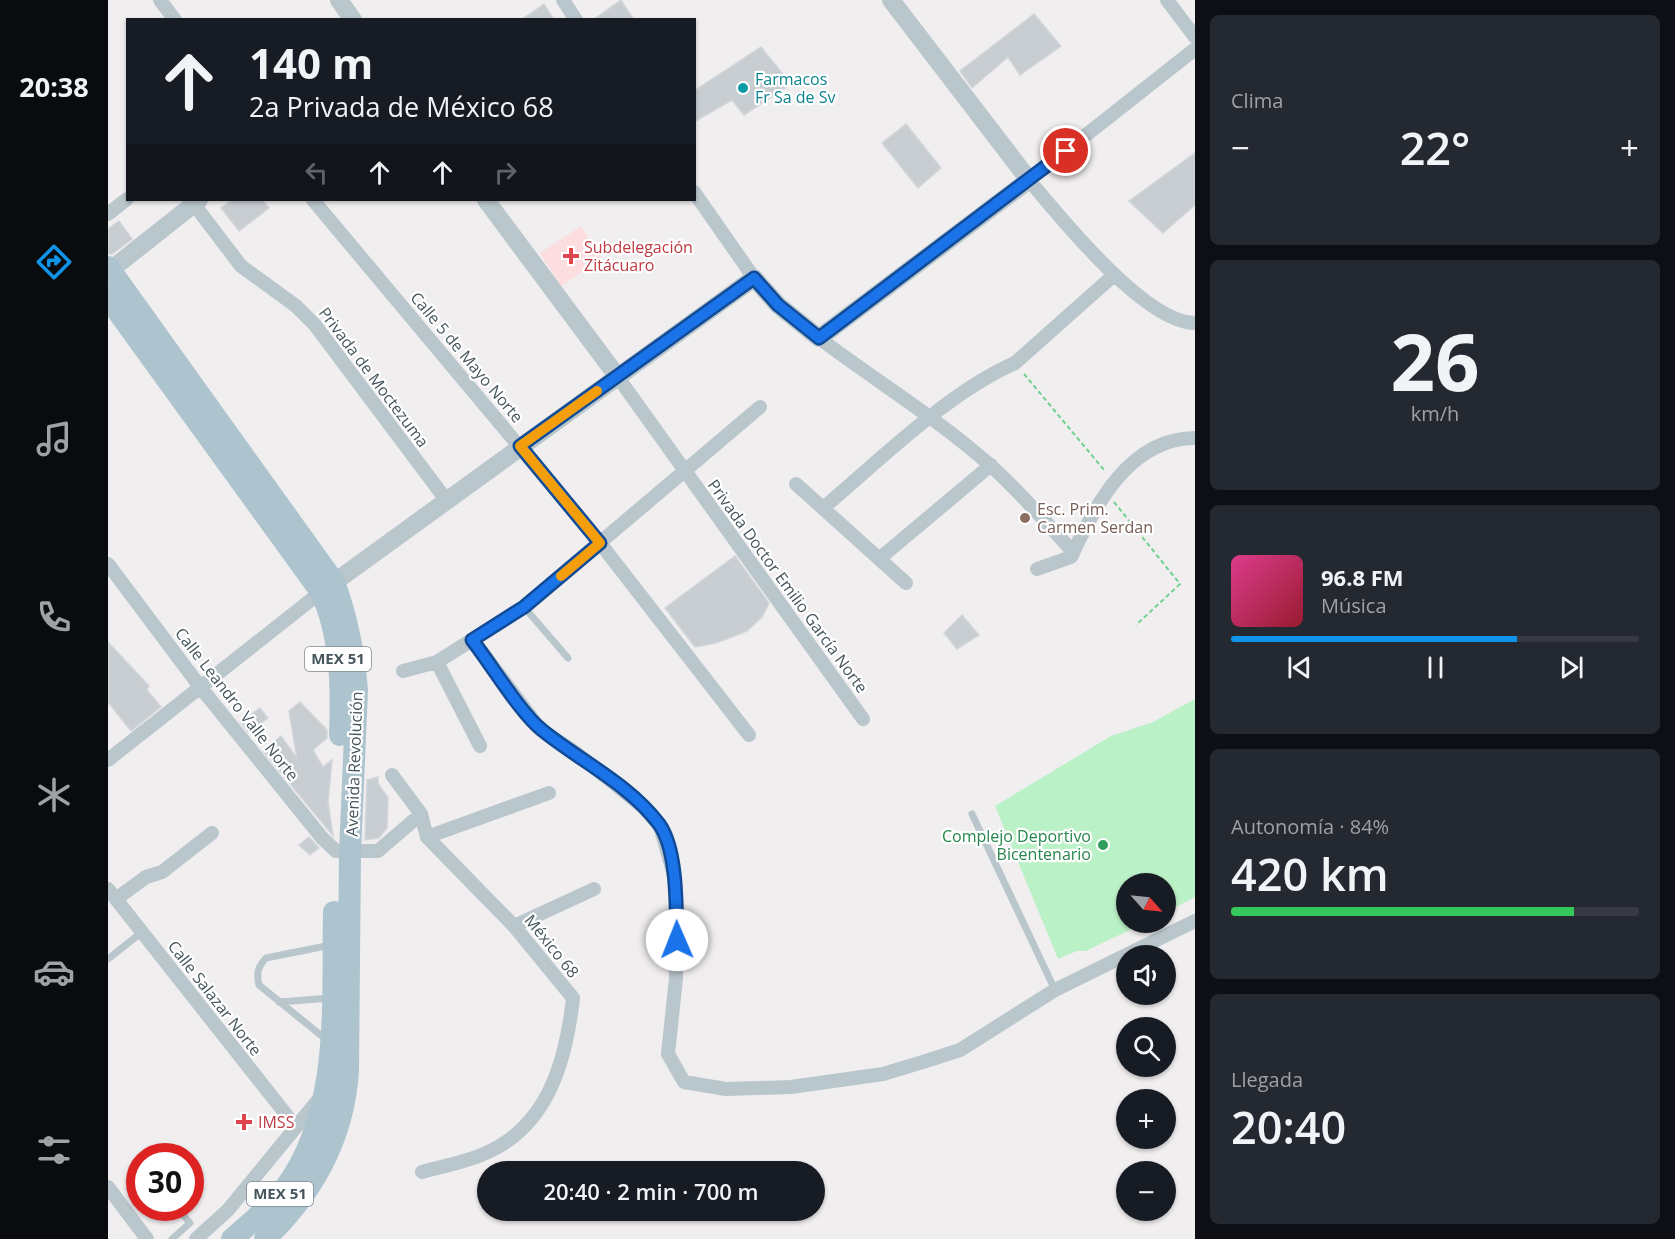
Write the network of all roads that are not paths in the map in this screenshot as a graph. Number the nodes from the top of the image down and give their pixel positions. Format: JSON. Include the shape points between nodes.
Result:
{"nodes":[{"id":1,"x":160,"y":0,"type":"edge"},
{"id":2,"x":339,"y":0,"type":"edge"},
{"id":3,"x":562,"y":0,"type":"edge"},
{"id":4,"x":891,"y":0,"type":"edge"},
{"id":5,"x":1167,"y":0,"type":"edge"},
{"id":6,"x":174,"y":18,"type":"edge"},
{"id":7,"x":352,"y":18,"type":"edge"},
{"id":8,"x":575,"y":18,"type":"edge"},
{"id":9,"x":1195,"y":37,"type":"edge"},
{"id":10,"x":1195,"y":49,"type":"edge"},
{"id":11,"x":1029,"y":180,"type":"junction"},
{"id":12,"x":696,"y":195,"type":"edge"},
{"id":13,"x":126,"y":200,"type":"edge"},
{"id":14,"x":196,"y":201,"type":"edge"},
{"id":15,"x":314,"y":201,"type":"edge"},
{"id":16,"x":487,"y":201,"type":"edge"},
{"id":17,"x":108,"y":213,"type":"edge"},
{"id":18,"x":109,"y":270,"type":"edge"},
{"id":19,"x":1114,"y":275,"type":"junction"},
{"id":20,"x":754,"y":278,"type":"junction"},
{"id":21,"x":108,"y":298,"type":"edge"},
{"id":22,"x":1195,"y":323,"type":"edge"},
{"id":23,"x":819,"y":338,"type":"junction"},
{"id":24,"x":617,"y":376,"type":"junction"},
{"id":25,"x":760,"y":407,"type":"dead end"},
{"id":26,"x":931,"y":417,"type":"junction"},
{"id":27,"x":1195,"y":438,"type":"edge"},
{"id":28,"x":520,"y":446,"type":"junction"},
{"id":29,"x":991,"y":465,"type":"junction"},
{"id":30,"x":686,"y":472,"type":"junction"},
{"id":31,"x":796,"y":484,"type":"dead end"},
{"id":32,"x":447,"y":501,"type":"junction"},
{"id":33,"x":823,"y":508,"type":"junction"},
{"id":34,"x":600,"y":543,"type":"junction"},
{"id":35,"x":1073,"y":552,"type":"junction"},
{"id":36,"x":879,"y":559,"type":"junction"},
{"id":37,"x":108,"y":564,"type":"edge"},
{"id":38,"x":1037,"y":569,"type":"dead end"},
{"id":39,"x":906,"y":583,"type":"dead end"},
{"id":40,"x":327,"y":587,"type":"junction"},
{"id":41,"x":524,"y":607,"type":"junction"},
{"id":42,"x":472,"y":640,"type":"junction"},
{"id":43,"x":568,"y":658,"type":"dead end"},
{"id":44,"x":437,"y":662,"type":"junction"},
{"id":45,"x":403,"y":671,"type":"dead end"},
{"id":46,"x":201,"y":688,"type":"junction"},
{"id":47,"x":863,"y":719,"type":"dead end"},
{"id":48,"x":749,"y":735,"type":"dead end"},
{"id":49,"x":480,"y":746,"type":"dead end"},
{"id":50,"x":108,"y":760,"type":"edge"},
{"id":51,"x":392,"y":775,"type":"dead end"},
{"id":52,"x":549,"y":793,"type":"dead end"},
{"id":53,"x":421,"y":814,"type":"junction"},
{"id":54,"x":972,"y":814,"type":"dead end"},
{"id":55,"x":212,"y":833,"type":"dead end"},
{"id":56,"x":428,"y":837,"type":"junction"},
{"id":57,"x":343,"y":852,"type":"junction"},
{"id":58,"x":594,"y":890,"type":"dead end"},
{"id":59,"x":112,"y":894,"type":"edge"},
{"id":60,"x":1194,"y":924,"type":"edge"},
{"id":61,"x":514,"y":926,"type":"junction"},
{"id":62,"x":142,"y":932,"type":"junction"},
{"id":63,"x":341,"y":944,"type":"junction"},
{"id":64,"x":108,"y":959,"type":"edge"},
{"id":65,"x":1055,"y":990,"type":"junction"},
{"id":66,"x":340,"y":998,"type":"junction"},
{"id":67,"x":279,"y":1002,"type":"junction"},
{"id":68,"x":330,"y":1042,"type":"junction"},
{"id":69,"x":326,"y":1090,"type":"junction"},
{"id":70,"x":296,"y":1127,"type":"junction"},
{"id":71,"x":422,"y":1172,"type":"dead end"},
{"id":72,"x":108,"y":1187,"type":"edge"},
{"id":73,"x":188,"y":1221,"type":"edge"},
{"id":74,"x":147,"y":1239,"type":"edge"},
{"id":75,"x":172,"y":1239,"type":"edge"},
{"id":76,"x":196,"y":1239,"type":"edge"},
{"id":77,"x":232,"y":1239,"type":"edge"},
{"id":78,"x":265,"y":1239,"type":"edge"}],
"edges":[{"from":1,"to":6,"type":"street"},
{"from":2,"to":7,"type":"street"},
{"from":3,"to":8,"type":"street"},
{"from":4,"to":11,"type":"street"},
{"from":5,"to":9,"type":"street"},
{"from":10,"to":11,"type":"street"},
{"from":11,"to":19,"type":"street","via":[[1083,245]]},
{"from":11,"to":23,"type":"street"},
{"from":12,"to":20,"type":"street"},
{"from":13,"to":17,"type":"street"},
{"from":14,"to":18,"type":"street"},
{"from":14,"to":32,"type":"street","name":"Privada de Moctezuma","via":[[241,266],[296,306],[315,325]]},
{"from":15,"to":28,"type":"street","name":"Calle 5 de Mayo Norte"},
{"from":16,"to":24,"type":"street"},
{"from":18,"to":40,"type":"main road","name":"Avenida Revolución","number":"MEX 51"},
{"from":19,"to":22,"type":"street","via":[[1168,316],[1183,323]]},
{"from":19,"to":26,"type":"street","via":[[1015,363],[996,371]]},
{"from":20,"to":23,"type":"street","via":[[778,305]]},
{"from":20,"to":24,"type":"street"},
{"from":21,"to":40,"type":"main road","name":"Avenida Revolución","number":"MEX 51"},
{"from":23,"to":26,"type":"street"},
{"from":24,"to":28,"type":"street"},
{"from":24,"to":30,"type":"street","name":"Privada Doctor Emilio García Norte"},
{"from":25,"to":30,"type":"street"},
{"from":26,"to":29,"type":"street"},
{"from":26,"to":33,"type":"street"},
{"from":27,"to":35,"type":"street","via":[[1161,443],[1146,450],[1110,487]]},
{"from":28,"to":32,"type":"street"},
{"from":28,"to":34,"type":"street","name":"Calle 5 de Mayo Norte"},
{"from":29,"to":35,"type":"street"},
{"from":29,"to":36,"type":"street"},
{"from":30,"to":34,"type":"street"},
{"from":30,"to":47,"type":"street","name":"Privada Doctor Emilio García Norte"},
{"from":31,"to":33,"type":"street"},
{"from":32,"to":40,"type":"street"},
{"from":33,"to":36,"type":"street"},
{"from":34,"to":41,"type":"street"},
{"from":34,"to":48,"type":"street","name":"Calle 5 de Mayo Norte"},
{"from":35,"to":38,"type":"street","via":[[1071,557]]},
{"from":36,"to":39,"type":"street"},
{"from":37,"to":46,"type":"street","name":"Calle Leandro Valle Norte"},
{"from":40,"to":46,"type":"street"},
{"from":40,"to":57,"type":"main road","name":"Avenida Revolución","number":"MEX 51","via":[[340,680]]},
{"from":41,"to":42,"type":"street"},
{"from":41,"to":43,"type":"lane"},
{"from":42,"to":44,"type":"street"},
{"from":42,"to":65,"type":"street","via":[[540,729],[575,752],[660,825],[675,879],[676,978],[668,1054],[684,1082],[726,1089],[791,1088],[883,1074],[960,1050]]},
{"from":44,"to":45,"type":"street"},
{"from":44,"to":49,"type":"street"},
{"from":46,"to":50,"type":"street"},
{"from":46,"to":57,"type":"street","name":"Calle Leandro Valle Norte","via":[[322,839]]},
{"from":51,"to":53,"type":"street","name":"México 68"},
{"from":52,"to":56,"type":"street"},
{"from":53,"to":56,"type":"street","name":"México 68"},
{"from":53,"to":57,"type":"street","via":[[378,851]]},
{"from":54,"to":65,"type":"lane"},
{"from":55,"to":59,"type":"street","via":[[162,872]]},
{"from":56,"to":61,"type":"street","name":"México 68"},
{"from":57,"to":63,"type":"main road","name":"Avenida Revolución","number":"MEX 51"},
{"from":58,"to":61,"type":"street"},
{"from":59,"to":62,"type":"street","name":"Calle Salazar Norte"},
{"from":60,"to":65,"type":"street"},
{"from":61,"to":71,"type":"street","name":"México 68","via":[[573,998],[560,1068],[540,1109],[525,1128],[488,1153]]},
{"from":62,"to":64,"type":"lane"},
{"from":62,"to":70,"type":"street","name":"Calle Salazar Norte"},
{"from":63,"to":66,"type":"main road","name":"Avenida Revolución","number":"MEX 51"},
{"from":63,"to":67,"type":"lane","via":[[266,958],[256,976]]},
{"from":66,"to":67,"type":"lane"},
{"from":66,"to":68,"type":"main road","name":"Avenida Revolución","number":"MEX 51"},
{"from":66,"to":78,"type":"main road","name":"Avenida Revolución","number":"MEX 51","via":[[347,1084],[337,1132],[305,1195]]},
{"from":67,"to":68,"type":"lane"},
{"from":68,"to":69,"type":"main road","name":"Avenida Revolución","number":"MEX 51"},
{"from":69,"to":70,"type":"street"},
{"from":69,"to":77,"type":"main road","name":"Avenida Revolución","number":"MEX 51","via":[[314,1138],[294,1175],[273,1201]]},
{"from":70,"to":76,"type":"street","via":[[228,1210]]},
{"from":72,"to":74,"type":"street"},
{"from":73,"to":75,"type":"lane"}]}
